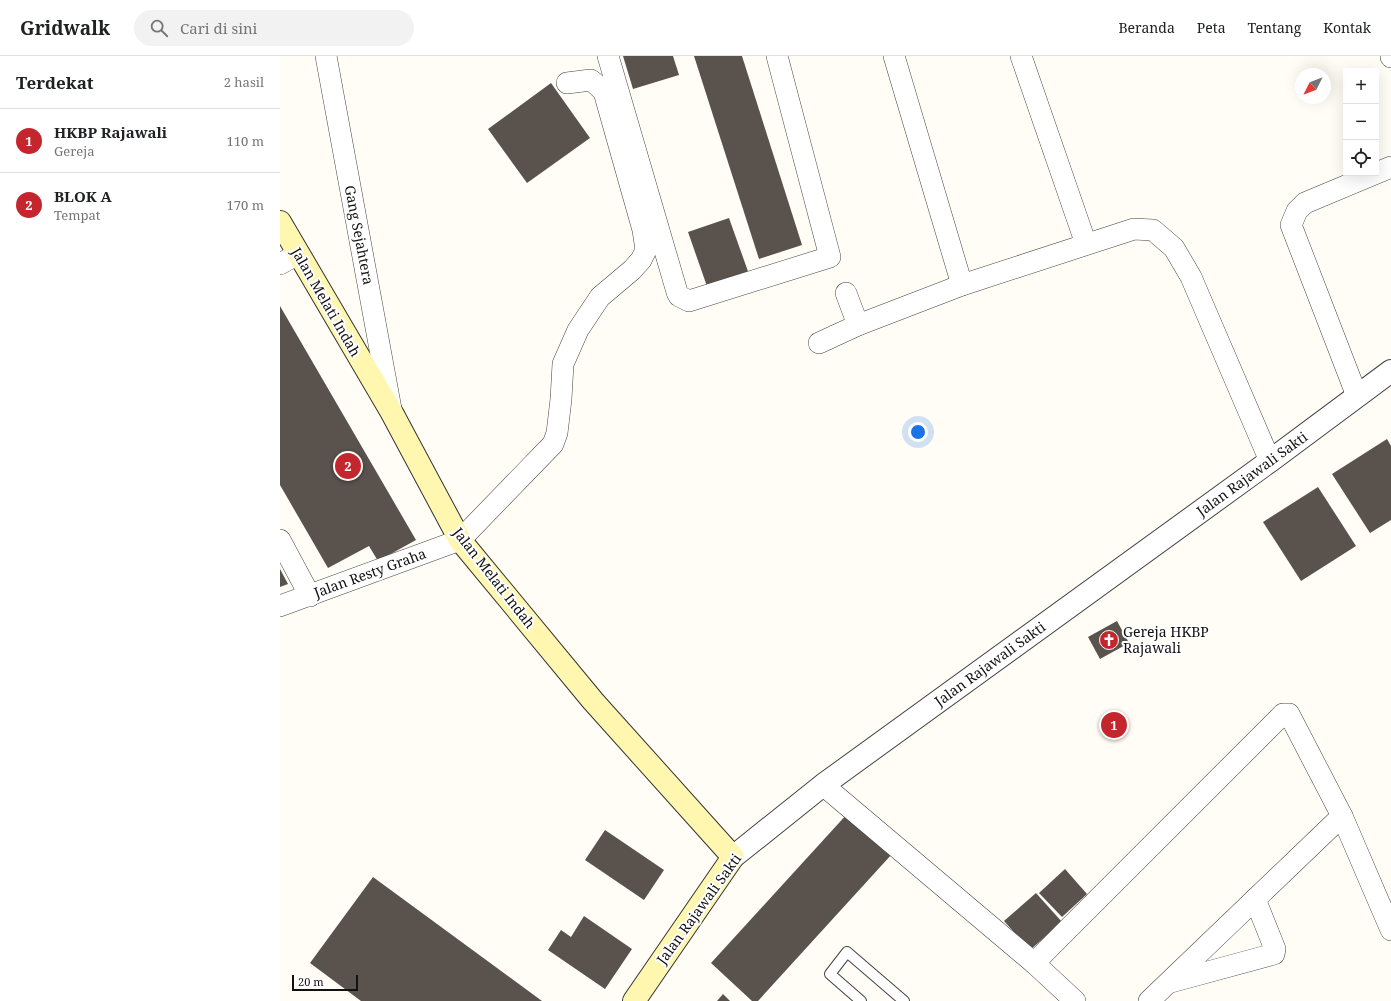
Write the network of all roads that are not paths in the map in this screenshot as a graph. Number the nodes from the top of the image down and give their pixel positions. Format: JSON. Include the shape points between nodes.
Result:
{"nodes":[{"id":1,"x":326,"y":56,"type":"edge"},
{"id":2,"x":608,"y":56,"type":"edge"},
{"id":3,"x":777,"y":56,"type":"edge"},
{"id":4,"x":894,"y":56,"type":"edge"},
{"id":5,"x":1021,"y":56,"type":"edge"},
{"id":6,"x":567,"y":83,"type":"dead end"},
{"id":7,"x":1391,"y":167,"type":"edge"},
{"id":8,"x":280,"y":222,"type":"edge"},
{"id":9,"x":1086,"y":244,"type":"junction"},
{"id":10,"x":289,"y":259,"type":"edge"},
{"id":11,"x":962,"y":285,"type":"junction"},
{"id":12,"x":846,"y":293,"type":"dead end"},
{"id":13,"x":858,"y":325,"type":"junction"},
{"id":14,"x":819,"y":343,"type":"dead end"},
{"id":15,"x":1391,"y":371,"type":"edge"},
{"id":16,"x":1357,"y":396,"type":"junction"},
{"id":17,"x":392,"y":413,"type":"junction"},
{"id":18,"x":1270,"y":461,"type":"junction"},
{"id":19,"x":280,"y":540,"type":"edge"},
{"id":20,"x":460,"y":540,"type":"junction"},
{"id":21,"x":310,"y":596,"type":"junction"},
{"id":22,"x":280,"y":606,"type":"edge"},
{"id":23,"x":823,"y":785,"type":"junction"},
{"id":24,"x":1342,"y":816,"type":"junction"},
{"id":25,"x":733,"y":857,"type":"junction"},
{"id":26,"x":1255,"y":899,"type":"junction"},
{"id":27,"x":1391,"y":930,"type":"edge"},
{"id":28,"x":1034,"y":962,"type":"junction"},
{"id":29,"x":1168,"y":983,"type":"junction"},
{"id":30,"x":634,"y":1001,"type":"edge"},
{"id":31,"x":861,"y":1001,"type":"edge"},
{"id":32,"x":904,"y":1001,"type":"edge"},
{"id":33,"x":1075,"y":1001,"type":"edge"},
{"id":34,"x":1149,"y":1001,"type":"edge"}],
"edges":[{"from":1,"to":17,"type":"street","name":"Gang Sejahtera"},
{"from":2,"to":3,"type":"street","via":[[677,292],[689,301],[830,257]]},
{"from":4,"to":11,"type":"street"},
{"from":5,"to":9,"type":"street"},
{"from":6,"to":20,"type":"street","via":[[591,80],[604,92],[643,230],[646,250],[632,270],[600,297],[578,330],[563,364],[557,433],[553,444]]},
{"from":7,"to":16,"type":"street","via":[[1305,203],[1297,211],[1291,225]]},
{"from":8,"to":10,"type":"main road","name":"Jalan Melati Indah"},
{"from":9,"to":11,"type":"street"},
{"from":9,"to":18,"type":"street","via":[[1134,229],[1153,230],[1174,248],[1191,277]]},
{"from":10,"to":17,"type":"main road","name":"Jalan Melati Indah"},
{"from":11,"to":13,"type":"street"},
{"from":12,"to":13,"type":"street"},
{"from":13,"to":14,"type":"street"},
{"from":15,"to":16,"type":"street","name":"Jalan Rajawali Sakti"},
{"from":16,"to":18,"type":"street","name":"Jalan Rajawali Sakti"},
{"from":17,"to":20,"type":"main road","name":"Jalan Melati Indah"},
{"from":18,"to":23,"type":"street","name":"Jalan Rajawali Sakti"},
{"from":19,"to":21,"type":"street"},
{"from":20,"to":21,"type":"street","name":"Jalan Resty Graha"},
{"from":20,"to":25,"type":"main road","name":"Jalan Melati Indah","via":[[593,701]]},
{"from":21,"to":22,"type":"street","name":"Jalan Resty Graha"},
{"from":23,"to":25,"type":"street","name":"Jalan Rajawali Sakti"},
{"from":23,"to":28,"type":"street"},
{"from":24,"to":26,"type":"street"},
{"from":24,"to":27,"type":"street"},
{"from":24,"to":28,"type":"street","via":[[1289,714],[1281,715]]},
{"from":25,"to":30,"type":"main road","name":"Jalan Rajawali Sakti"},
{"from":26,"to":29,"type":"street"},
{"from":26,"to":29,"type":"street","via":[[1275,949],[1274,954]]},
{"from":28,"to":33,"type":"street"},
{"from":29,"to":34,"type":"street"},
{"from":31,"to":32,"type":"lane","via":[[830,974],[847,952]]}]}
